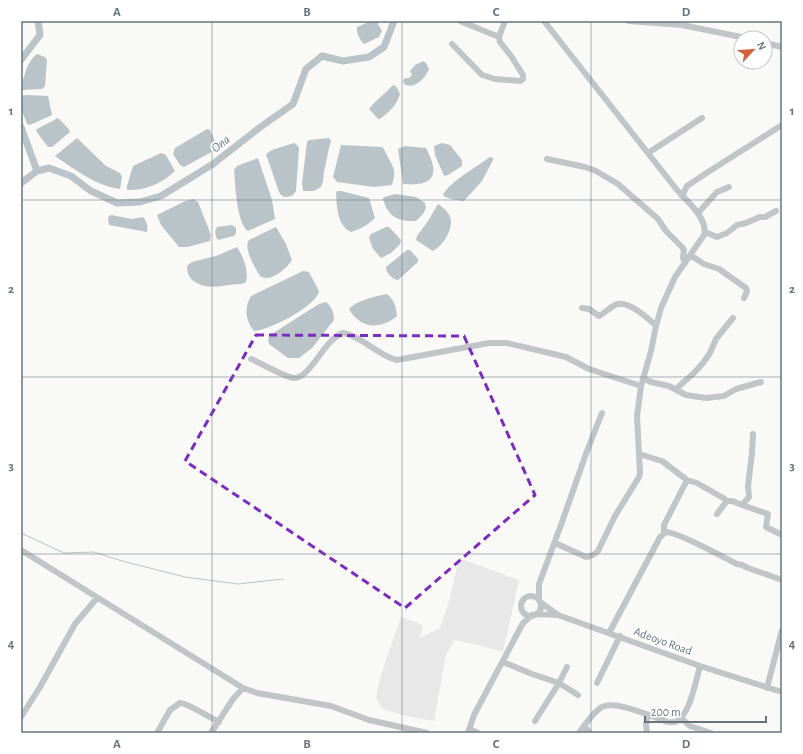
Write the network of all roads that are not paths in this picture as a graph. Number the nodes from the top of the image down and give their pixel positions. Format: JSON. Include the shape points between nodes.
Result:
{"nodes":[{"id":1,"x":460,"y":21,"type":"edge"},
{"id":2,"x":505,"y":21,"type":"edge"},
{"id":3,"x":544,"y":21,"type":"edge"},
{"id":4,"x":629,"y":21,"type":"edge"},
{"id":5,"x":664,"y":22,"type":"edge"},
{"id":6,"x":733,"y":36,"type":"edge"},
{"id":7,"x":499,"y":37,"type":"junction"},
{"id":8,"x":452,"y":44,"type":"dead end"},
{"id":9,"x":702,"y":118,"type":"dead end"},
{"id":10,"x":782,"y":125,"type":"edge"},
{"id":11,"x":648,"y":153,"type":"junction"},
{"id":12,"x":547,"y":159,"type":"dead end"},
{"id":13,"x":729,"y":188,"type":"dead end"},
{"id":14,"x":682,"y":196,"type":"junction"},
{"id":15,"x":776,"y":211,"type":"dead end"},
{"id":16,"x":698,"y":213,"type":"junction"},
{"id":17,"x":705,"y":232,"type":"junction"},
{"id":18,"x":690,"y":255,"type":"junction"},
{"id":19,"x":685,"y":263,"type":"junction"},
{"id":20,"x":744,"y":298,"type":"dead end"},
{"id":21,"x":582,"y":308,"type":"dead end"},
{"id":22,"x":732,"y":318,"type":"dead end"},
{"id":23,"x":656,"y":326,"type":"junction"},
{"id":24,"x":251,"y":359,"type":"dead end"},
{"id":25,"x":643,"y":378,"type":"junction"},
{"id":26,"x":761,"y":382,"type":"dead end"},
{"id":27,"x":641,"y":386,"type":"junction"},
{"id":28,"x":676,"y":389,"type":"junction"},
{"id":29,"x":602,"y":413,"type":"dead end"},
{"id":30,"x":753,"y":434,"type":"dead end"},
{"id":31,"x":639,"y":454,"type":"junction"},
{"id":32,"x":687,"y":480,"type":"junction"},
{"id":33,"x":726,"y":501,"type":"junction"},
{"id":34,"x":742,"y":505,"type":"junction"},
{"id":35,"x":717,"y":514,"type":"dead end"},
{"id":36,"x":664,"y":533,"type":"junction"},
{"id":37,"x":782,"y":536,"type":"edge"},
{"id":38,"x":555,"y":543,"type":"junction"},
{"id":39,"x":22,"y":552,"type":"edge"},
{"id":40,"x":782,"y":580,"type":"edge"},
{"id":41,"x":539,"y":584,"type":"junction"},
{"id":42,"x":528,"y":597,"type":"junction"},
{"id":43,"x":97,"y":598,"type":"junction"},
{"id":44,"x":540,"y":601,"type":"junction"},
{"id":45,"x":524,"y":611,"type":"junction"},
{"id":46,"x":534,"y":615,"type":"junction"},
{"id":47,"x":558,"y":615,"type":"junction"},
{"id":48,"x":523,"y":623,"type":"junction"},
{"id":49,"x":782,"y":630,"type":"edge"},
{"id":50,"x":609,"y":633,"type":"junction"},
{"id":51,"x":620,"y":636,"type":"junction"},
{"id":52,"x":503,"y":662,"type":"junction"},
{"id":53,"x":700,"y":666,"type":"junction"},
{"id":54,"x":567,"y":667,"type":"dead end"},
{"id":55,"x":559,"y":683,"type":"junction"},
{"id":56,"x":597,"y":683,"type":"dead end"},
{"id":57,"x":244,"y":688,"type":"junction"},
{"id":58,"x":767,"y":688,"type":"junction"},
{"id":59,"x":782,"y":692,"type":"edge"},
{"id":60,"x":578,"y":695,"type":"dead end"},
{"id":61,"x":648,"y":715,"type":"junction"},
{"id":62,"x":21,"y":717,"type":"edge"},
{"id":63,"x":681,"y":718,"type":"junction"},
{"id":64,"x":219,"y":722,"type":"junction"},
{"id":65,"x":535,"y":722,"type":"dead end"},
{"id":66,"x":584,"y":726,"type":"junction"},
{"id":67,"x":469,"y":731,"type":"edge"},
{"id":68,"x":157,"y":733,"type":"edge"},
{"id":69,"x":211,"y":733,"type":"edge"},
{"id":70,"x":427,"y":733,"type":"edge"},
{"id":71,"x":478,"y":733,"type":"edge"},
{"id":72,"x":579,"y":733,"type":"edge"},
{"id":73,"x":590,"y":733,"type":"edge"},
{"id":74,"x":647,"y":733,"type":"edge"},
{"id":75,"x":711,"y":733,"type":"edge"}],
"edges":[{"from":1,"to":7,"type":"street"},
{"from":2,"to":7,"type":"street"},
{"from":3,"to":11,"type":"street"},
{"from":4,"to":5,"type":"street"},
{"from":5,"to":6,"type":"street"},
{"from":7,"to":8,"type":"street","via":[[523,75],[522,80],[495,79],[482,75]]},
{"from":9,"to":11,"type":"street"},
{"from":10,"to":14,"type":"street","via":[[687,186]]},
{"from":11,"to":14,"type":"street"},
{"from":12,"to":19,"type":"street","via":[[585,167],[618,184],[658,219],[682,247]]},
{"from":13,"to":16,"type":"street","via":[[717,192]]},
{"from":14,"to":16,"type":"street"},
{"from":15,"to":17,"type":"street","via":[[737,225],[717,237]]},
{"from":16,"to":17,"type":"street"},
{"from":17,"to":18,"type":"street"},
{"from":18,"to":19,"type":"street"},
{"from":18,"to":20,"type":"street","via":[[704,264],[719,269],[746,288]]},
{"from":19,"to":23,"type":"street","via":[[675,276]]},
{"from":21,"to":23,"type":"street","via":[[600,316],[616,304],[623,303]]},
{"from":22,"to":28,"type":"street","via":[[716,339],[703,363]]},
{"from":23,"to":25,"type":"street"},
{"from":24,"to":27,"type":"street","via":[[297,378],[310,367],[332,339],[343,333],[352,335],[374,350],[397,360],[500,342],[566,357],[589,369]]},
{"from":25,"to":27,"type":"street"},
{"from":25,"to":28,"type":"street"},
{"from":26,"to":28,"type":"street","via":[[716,398],[686,395]]},
{"from":27,"to":31,"type":"street","via":[[637,416]]},
{"from":29,"to":38,"type":"street"},
{"from":30,"to":34,"type":"street","via":[[748,497]]},
{"from":31,"to":32,"type":"street","via":[[662,461]]},
{"from":31,"to":38,"type":"street","via":[[639,477],[615,516],[598,551],[586,557]]},
{"from":32,"to":33,"type":"street","via":[[697,483]]},
{"from":32,"to":36,"type":"street","via":[[664,525]]},
{"from":33,"to":34,"type":"street"},
{"from":33,"to":35,"type":"street"},
{"from":34,"to":37,"type":"street","via":[[768,514],[766,527]]},
{"from":36,"to":40,"type":"street","via":[[669,532],[737,564]]},
{"from":36,"to":50,"type":"street"},
{"from":38,"to":41,"type":"street"},
{"from":39,"to":43,"type":"street"},
{"from":41,"to":42,"type":"street"},
{"from":41,"to":44,"type":"street"},
{"from":42,"to":44,"type":"street","via":[[535,597]]},
{"from":42,"to":45,"type":"street","via":[[522,604]]},
{"from":43,"to":57,"type":"street"},
{"from":43,"to":62,"type":"street","via":[[75,624]]},
{"from":44,"to":46,"type":"street","via":[[541,607]]},
{"from":44,"to":47,"type":"street","name":"Adeoyo Road"},
{"from":45,"to":46,"type":"street"},
{"from":45,"to":48,"type":"street"},
{"from":46,"to":47,"type":"street"},
{"from":46,"to":48,"type":"street"},
{"from":47,"to":50,"type":"street","name":"Adeoyo Road"},
{"from":48,"to":52,"type":"street"},
{"from":49,"to":58,"type":"street"},
{"from":50,"to":51,"type":"street","name":"Adeoyo Road"},
{"from":51,"to":53,"type":"street","name":"Adeoyo Road"},
{"from":51,"to":56,"type":"street"},
{"from":52,"to":55,"type":"street"},
{"from":52,"to":67,"type":"street","via":[[474,714]]},
{"from":53,"to":58,"type":"street","name":"Adeoyo Road"},
{"from":53,"to":63,"type":"street","via":[[689,704]]},
{"from":54,"to":55,"type":"street"},
{"from":55,"to":60,"type":"street"},
{"from":55,"to":65,"type":"street"},
{"from":57,"to":64,"type":"street","via":[[233,699]]},
{"from":57,"to":70,"type":"street","via":[[257,693],[331,706],[369,720]]},
{"from":58,"to":59,"type":"street","name":"Adeoyo Road"},
{"from":61,"to":63,"type":"street","via":[[668,722]]},
{"from":61,"to":66,"type":"street","via":[[609,706],[600,708]]},
{"from":61,"to":74,"type":"street"},
{"from":63,"to":75,"type":"street","via":[[690,726]]},
{"from":64,"to":68,"type":"street","via":[[180,703],[170,710]]},
{"from":64,"to":69,"type":"street"},
{"from":66,"to":72,"type":"street"},
{"from":66,"to":73,"type":"street"},
{"from":67,"to":71,"type":"street"}]}
